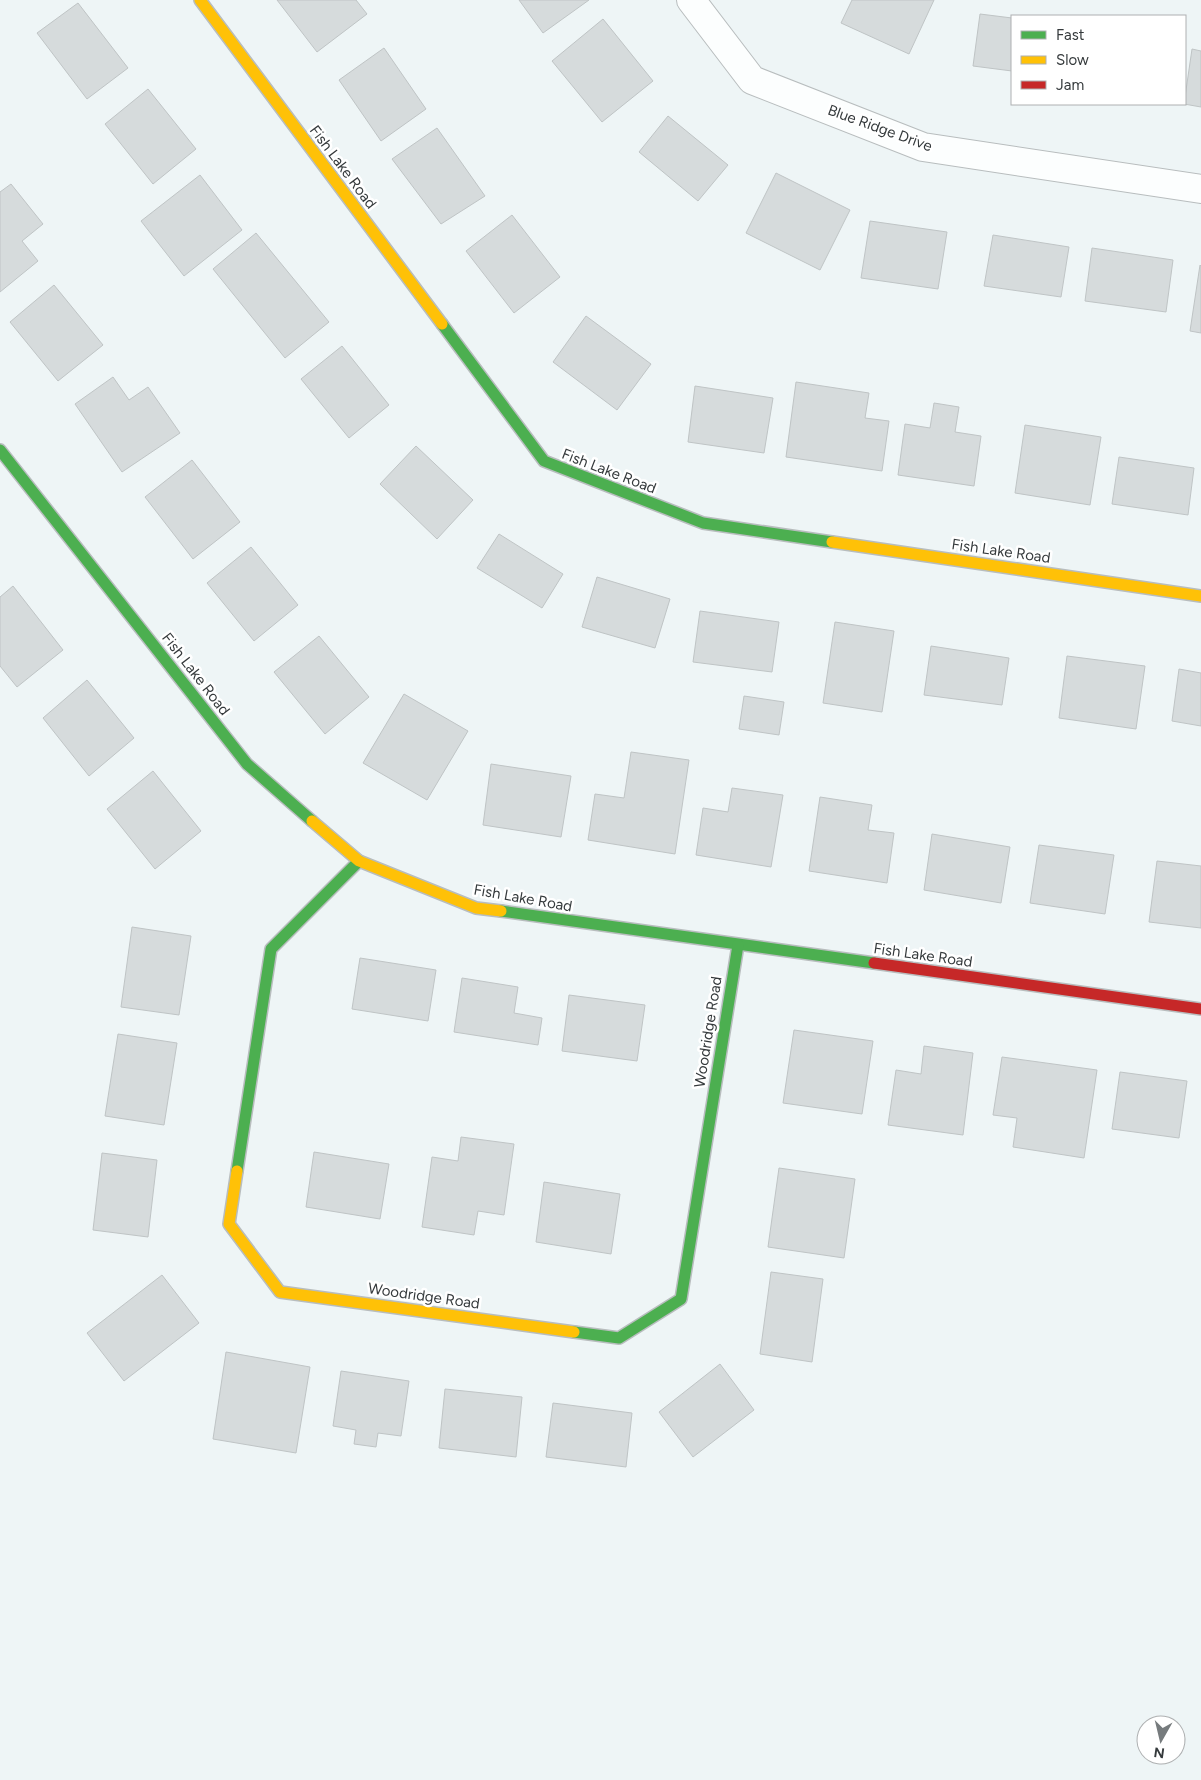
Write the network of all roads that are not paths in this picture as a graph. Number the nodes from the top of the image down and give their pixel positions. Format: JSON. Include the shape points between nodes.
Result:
{"nodes":[{"id":1,"x":200,"y":0,"type":"edge"},
{"id":2,"x":691,"y":0,"type":"edge"},
{"id":3,"x":1201,"y":189,"type":"edge"},
{"id":4,"x":0,"y":450,"type":"edge"},
{"id":5,"x":1201,"y":596,"type":"edge"},
{"id":6,"x":360,"y":861,"type":"junction"},
{"id":7,"x":738,"y":945,"type":"junction"},
{"id":8,"x":1201,"y":1009,"type":"edge"}],
"edges":[{"from":1,"to":5,"type":"street","name":"Fish Lake Road","via":[[544,462],[703,523]]},
{"from":2,"to":3,"type":"street","name":"Blue Ridge Drive","via":[[752,80],[924,147]]},
{"from":4,"to":6,"type":"street","name":"Fish Lake Road","via":[[247,764]]},
{"from":6,"to":7,"type":"street","name":"Fish Lake Road","via":[[476,908]]},
{"from":6,"to":7,"type":"street","name":"Woodridge Road","via":[[271,949],[230,1224],[280,1292],[619,1338],[681,1299]]},
{"from":7,"to":8,"type":"street","name":"Fish Lake Road"}]}
